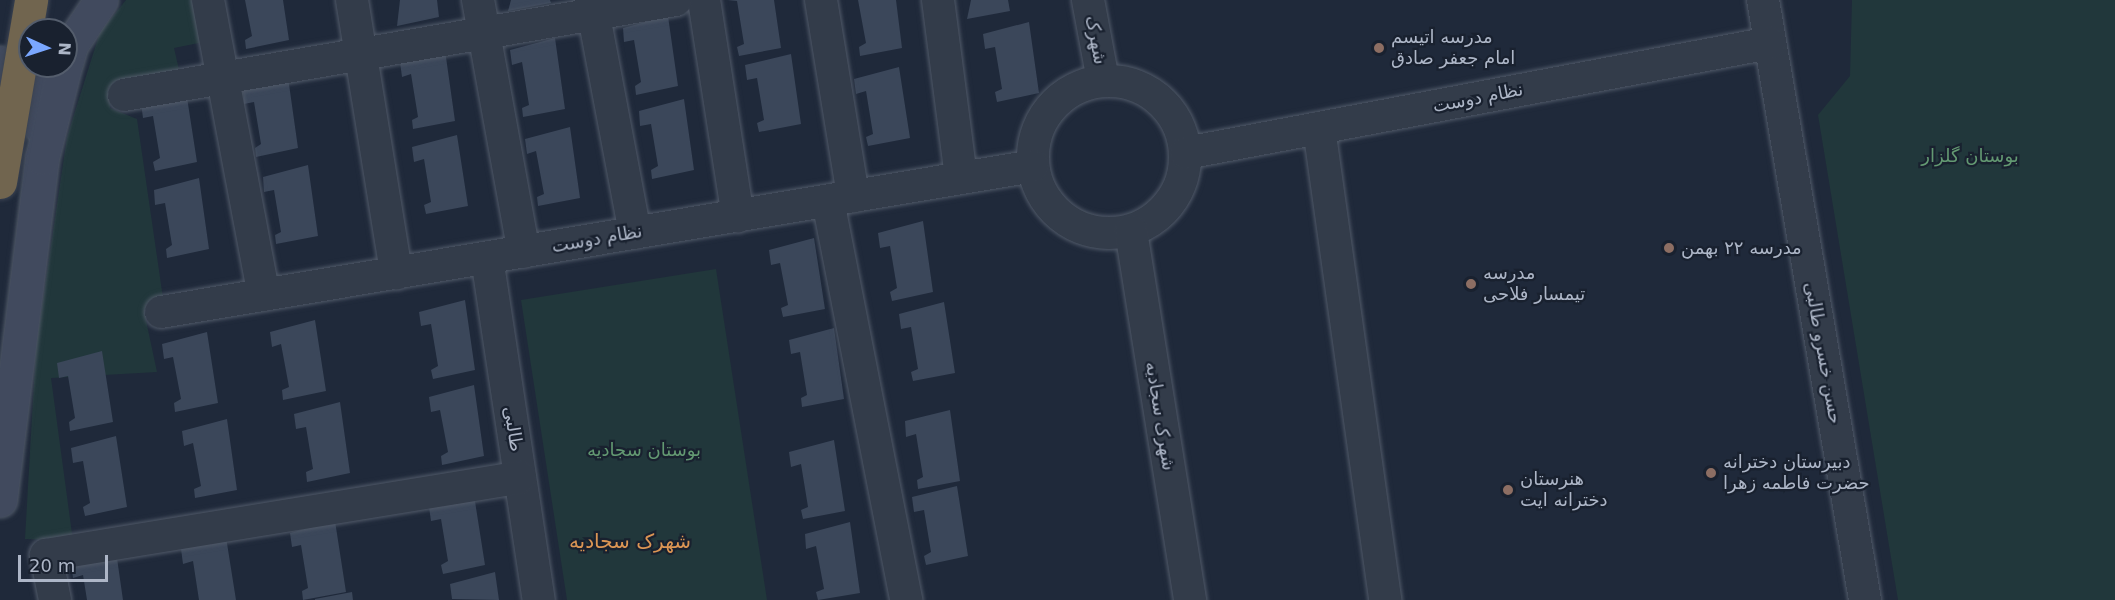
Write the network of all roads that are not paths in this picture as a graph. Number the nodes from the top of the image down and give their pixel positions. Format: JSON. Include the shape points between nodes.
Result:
{"nodes":[{"id":1,"x":31,"y":0,"type":"edge"},
{"id":2,"x":101,"y":0,"type":"edge"},
{"id":3,"x":208,"y":0,"type":"edge"},
{"id":4,"x":352,"y":0,"type":"edge"},
{"id":5,"x":478,"y":0,"type":"edge"},
{"id":6,"x":676,"y":0,"type":"edge"},
{"id":7,"x":704,"y":0,"type":"edge"},
{"id":8,"x":821,"y":0,"type":"edge"},
{"id":9,"x":938,"y":0,"type":"edge"},
{"id":10,"x":1088,"y":0,"type":"edge"},
{"id":11,"x":1763,"y":0,"type":"edge"},
{"id":12,"x":593,"y":7,"type":"edge"},
{"id":13,"x":78,"y":33,"type":"edge"},
{"id":14,"x":484,"y":33,"type":"junction"},
{"id":15,"x":1770,"y":43,"type":"junction"},
{"id":16,"x":361,"y":54,"type":"junction"},
{"id":17,"x":0,"y":63,"type":"edge"},
{"id":18,"x":62,"y":78,"type":"edge"},
{"id":19,"x":223,"y":78,"type":"junction"},
{"id":20,"x":1103,"y":80,"type":"junction"},
{"id":21,"x":124,"y":95,"type":"dead end"},
{"id":22,"x":1319,"y":128,"type":"junction"},
{"id":23,"x":1186,"y":153,"type":"junction"},
{"id":24,"x":42,"y":158,"type":"junction"},
{"id":25,"x":1033,"y":166,"type":"junction"},
{"id":26,"x":961,"y":178,"type":"junction"},
{"id":27,"x":0,"y":182,"type":"edge"},
{"id":28,"x":841,"y":199,"type":"junction"},
{"id":29,"x":738,"y":216,"type":"junction"},
{"id":30,"x":1131,"y":231,"type":"junction"},
{"id":31,"x":635,"y":233,"type":"junction"},
{"id":32,"x":524,"y":252,"type":"junction"},
{"id":33,"x":487,"y":258,"type":"junction"},
{"id":34,"x":396,"y":273,"type":"junction"},
{"id":35,"x":264,"y":295,"type":"junction"},
{"id":36,"x":161,"y":312,"type":"dead end"},
{"id":37,"x":520,"y":477,"type":"junction"},
{"id":38,"x":0,"y":500,"type":"edge"},
{"id":39,"x":55,"y":600,"type":"edge"},
{"id":40,"x":539,"y":600,"type":"edge"},
{"id":41,"x":906,"y":600,"type":"edge"},
{"id":42,"x":1190,"y":600,"type":"edge"},
{"id":43,"x":1385,"y":600,"type":"edge"},
{"id":44,"x":1865,"y":600,"type":"edge"}],
"edges":[{"from":1,"to":27,"type":"highway","bridge":true},
{"from":2,"to":13,"type":"main road"},
{"from":3,"to":19,"type":"street"},
{"from":4,"to":16,"type":"street"},
{"from":5,"to":14,"type":"street"},
{"from":6,"to":12,"type":"street"},
{"from":7,"to":29,"type":"street"},
{"from":8,"to":28,"type":"street"},
{"from":9,"to":26,"type":"street"},
{"from":10,"to":20,"type":"street","name":"شهرک"},
{"from":11,"to":15,"type":"street","name":"حسن خسرو طالبی"},
{"from":12,"to":14,"type":"street"},
{"from":12,"to":31,"type":"street"},
{"from":14,"to":16,"type":"street"},
{"from":14,"to":32,"type":"street"},
{"from":15,"to":22,"type":"street","name":"نظام دوست"},
{"from":15,"to":44,"type":"street","name":"حسن خسرو طالبی"},
{"from":16,"to":19,"type":"street"},
{"from":16,"to":34,"type":"street"},
{"from":17,"to":24,"type":"main road","via":[[37,82]]},
{"from":18,"to":24,"type":"main road"},
{"from":19,"to":21,"type":"street"},
{"from":19,"to":35,"type":"street"},
{"from":20,"to":23,"type":"street","via":[[1150,92],[1169,108]]},
{"from":20,"to":25,"type":"street","via":[[1079,86],[1043,118],[1034,142]]},
{"from":22,"to":23,"type":"street","name":"نظام دوست"},
{"from":22,"to":43,"type":"street"},
{"from":23,"to":30,"type":"street","via":[[1173,201],[1155,220]]},
{"from":24,"to":38,"type":"main road"},
{"from":25,"to":26,"type":"street","name":"نظام دوست"},
{"from":25,"to":30,"type":"street","via":[[1041,192],[1056,213],[1078,228],[1104,234]]},
{"from":26,"to":28,"type":"street","name":"نظام دوست"},
{"from":28,"to":29,"type":"street","name":"نظام دوست"},
{"from":28,"to":41,"type":"street"},
{"from":29,"to":31,"type":"street","name":"نظام دوست"},
{"from":30,"to":42,"type":"street","name":"شهرک سجادیه"},
{"from":31,"to":32,"type":"street","name":"نظام دوست"},
{"from":32,"to":33,"type":"street","name":"نظام دوست"},
{"from":33,"to":34,"type":"street","name":"نظام دوست"},
{"from":33,"to":37,"type":"street","name":"طالبی"},
{"from":34,"to":35,"type":"street","name":"نظام دوست"},
{"from":35,"to":36,"type":"street","name":"نظام دوست"},
{"from":37,"to":39,"type":"street","via":[[46,555]]},
{"from":37,"to":40,"type":"street","name":"طالبی"}]}
